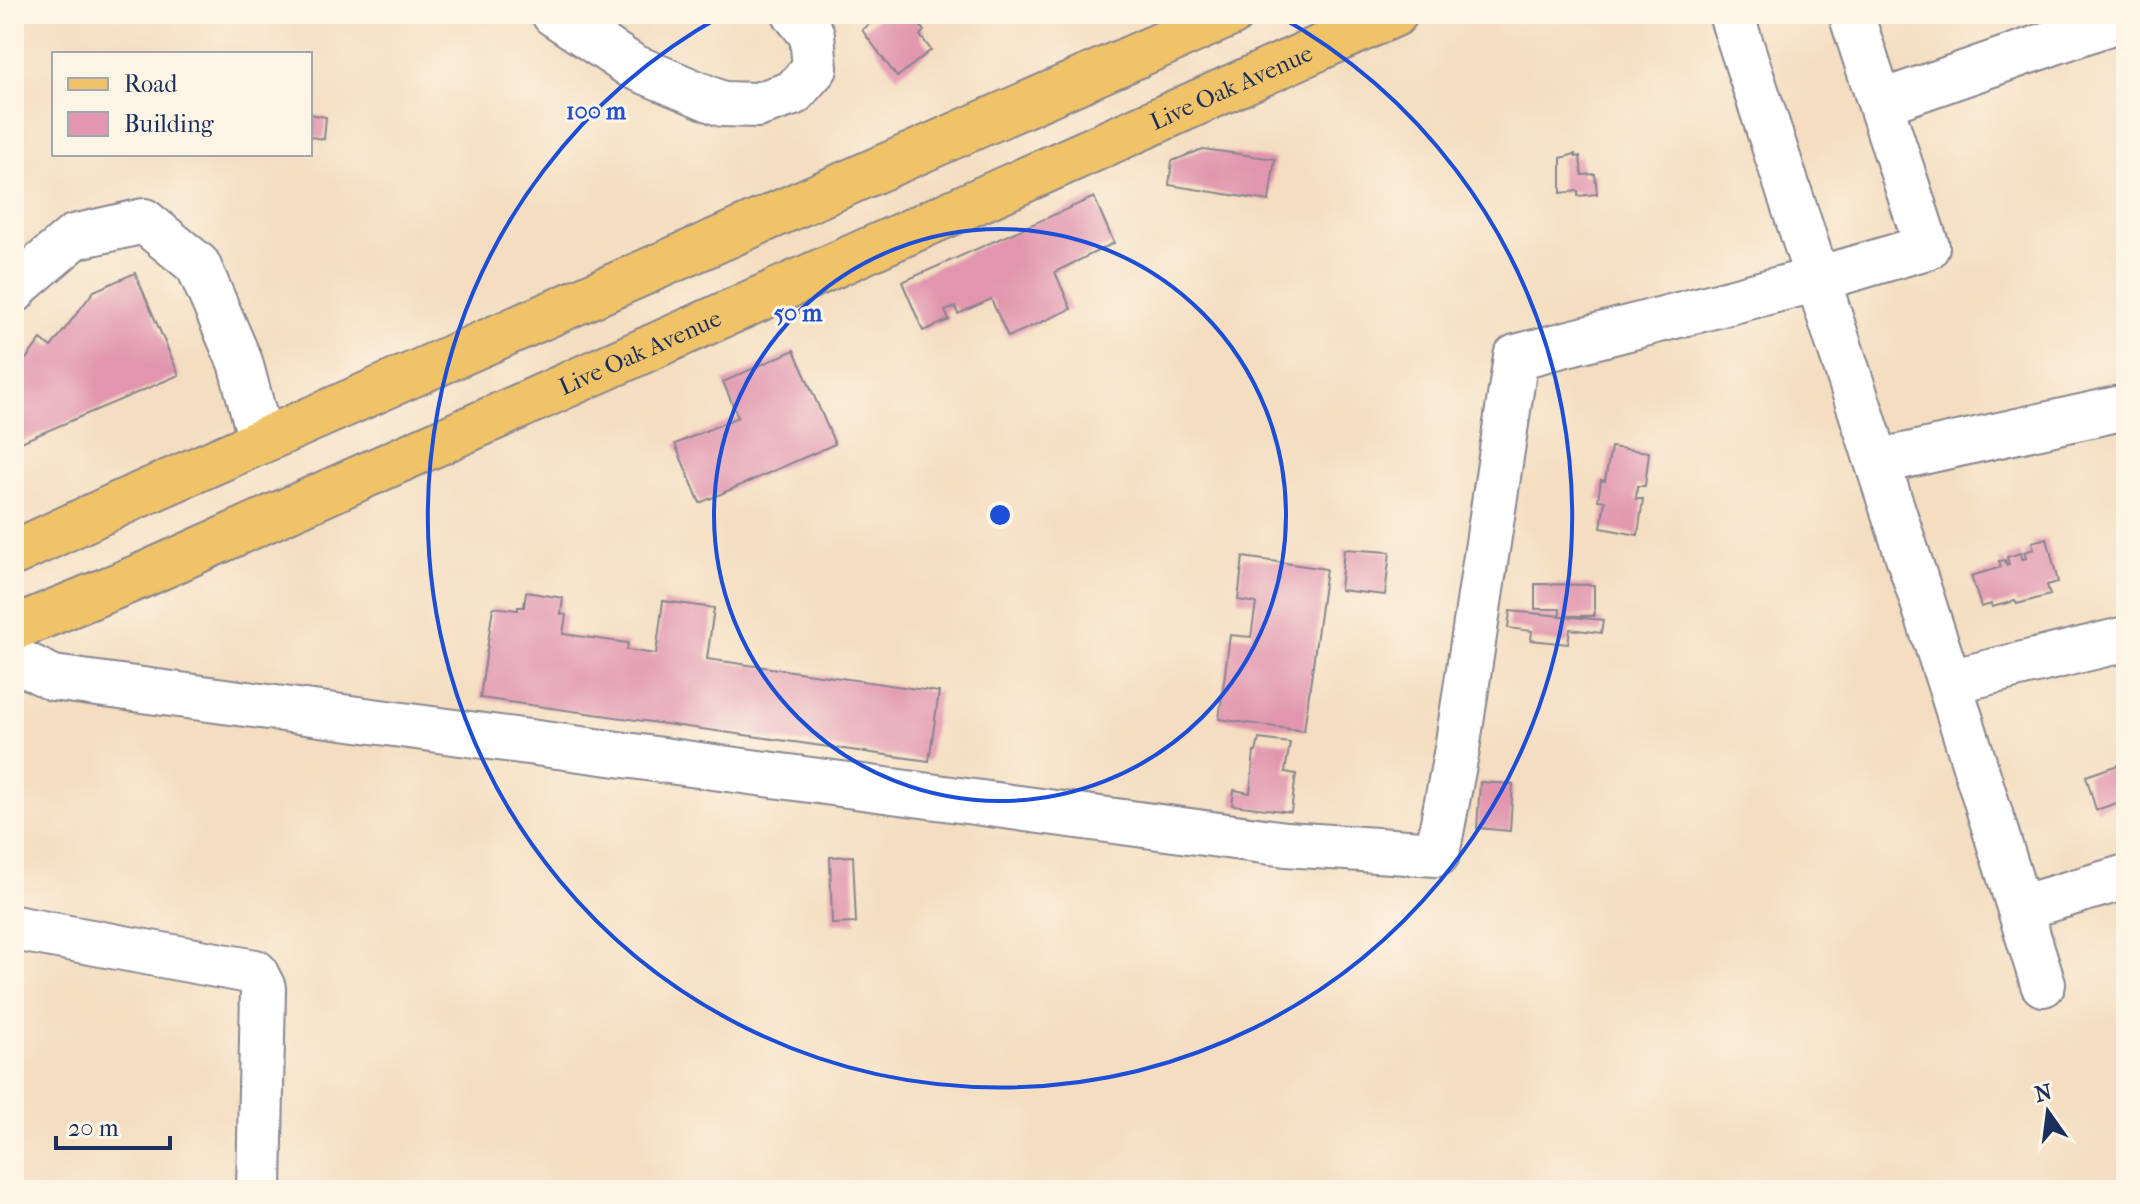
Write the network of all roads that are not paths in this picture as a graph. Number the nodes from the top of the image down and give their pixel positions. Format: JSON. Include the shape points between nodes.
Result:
{"nodes":[{"id":1,"x":554,"y":14,"type":"edge"},
{"id":2,"x":795,"y":14,"type":"edge"},
{"id":3,"x":1231,"y":14,"type":"edge"},
{"id":4,"x":1395,"y":14,"type":"edge"},
{"id":5,"x":1731,"y":14,"type":"edge"},
{"id":6,"x":1851,"y":14,"type":"edge"},
{"id":7,"x":2126,"y":17,"type":"edge"},
{"id":8,"x":1880,"y":103,"type":"junction"},
{"id":9,"x":1818,"y":279,"type":"junction"},
{"id":10,"x":14,"y":291,"type":"edge"},
{"id":11,"x":2126,"y":407,"type":"edge"},
{"id":12,"x":261,"y":441,"type":"junction"},
{"id":13,"x":1877,"y":462,"type":"junction"},
{"id":14,"x":14,"y":553,"type":"edge"},
{"id":15,"x":14,"y":628,"type":"edge"},
{"id":16,"x":2126,"y":639,"type":"edge"},
{"id":17,"x":14,"y":659,"type":"edge"},
{"id":18,"x":1949,"y":682,"type":"junction"},
{"id":19,"x":2126,"y":877,"type":"edge"},
{"id":20,"x":2020,"y":908,"type":"junction"},
{"id":21,"x":14,"y":928,"type":"edge"},
{"id":22,"x":2043,"y":984,"type":"dead end"},
{"id":23,"x":259,"y":1190,"type":"edge"}],
"edges":[{"from":1,"to":2,"type":"lane","via":[[632,66],[722,104],[757,105],[793,93],[815,68],[812,35]]},
{"from":3,"to":12,"type":"main road"},
{"from":4,"to":15,"type":"main road","name":"Live Oak Avenue","via":[[155,570]]},
{"from":5,"to":9,"type":"lane"},
{"from":6,"to":8,"type":"lane"},
{"from":7,"to":8,"type":"lane"},
{"from":8,"to":9,"type":"lane","via":[[1927,247]]},
{"from":9,"to":13,"type":"lane"},
{"from":9,"to":17,"type":"lane","via":[[1516,357],[1437,854],[1286,844],[53,678]]},
{"from":10,"to":12,"type":"lane","via":[[74,237],[144,221],[198,265],[240,362]]},
{"from":11,"to":13,"type":"lane"},
{"from":12,"to":14,"type":"main road"},
{"from":13,"to":18,"type":"lane"},
{"from":16,"to":18,"type":"lane"},
{"from":18,"to":20,"type":"lane"},
{"from":19,"to":20,"type":"lane"},
{"from":20,"to":22,"type":"lane"},
{"from":21,"to":23,"type":"lane","via":[[255,972],[263,988]]}]}
